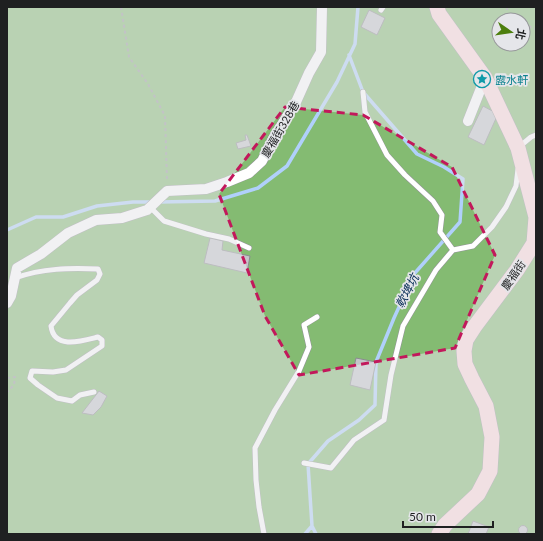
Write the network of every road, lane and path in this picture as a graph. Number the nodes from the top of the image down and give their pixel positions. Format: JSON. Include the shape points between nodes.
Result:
{"nodes":[{"id":1,"x":121,"y":7,"type":"edge"},
{"id":2,"x":322,"y":7,"type":"edge"},
{"id":3,"x":437,"y":7,"type":"edge"},
{"id":4,"x":485,"y":78,"type":"junction"},
{"id":5,"x":363,"y":92,"type":"dead end"},
{"id":6,"x":468,"y":121,"type":"dead end"},
{"id":7,"x":536,"y":135,"type":"edge"},
{"id":8,"x":518,"y":148,"type":"junction"},
{"id":9,"x":164,"y":194,"type":"junction"},
{"id":10,"x":150,"y":208,"type":"junction"},
{"id":11,"x":249,"y":248,"type":"dead end"},
{"id":12,"x":453,"y":250,"type":"junction"},
{"id":13,"x":15,"y":278,"type":"junction"},
{"id":14,"x":7,"y":303,"type":"edge"},
{"id":15,"x":317,"y":317,"type":"dead end"},
{"id":16,"x":7,"y":378,"type":"edge"},
{"id":17,"x":7,"y":392,"type":"edge"},
{"id":18,"x":94,"y":392,"type":"dead end"},
{"id":19,"x":304,"y":463,"type":"dead end"},
{"id":20,"x":264,"y":534,"type":"edge"},
{"id":21,"x":439,"y":534,"type":"edge"}],
"edges":[{"from":1,"to":9,"type":"path","via":[[129,57],[148,84],[165,116],[167,157]]},
{"from":2,"to":9,"type":"street","name":"慶福街328巷","via":[[321,52],[262,161],[249,173],[227,182],[206,189]]},
{"from":3,"to":4,"type":"street","name":"慶福街","via":[[439,14]]},
{"from":4,"to":6,"type":"street"},
{"from":4,"to":8,"type":"street","name":"慶福街"},
{"from":5,"to":12,"type":"lane","via":[[365,112],[387,155],[433,201],[442,214],[440,232]]},
{"from":7,"to":8,"type":"lane"},
{"from":8,"to":12,"type":"lane","via":[[516,186],[506,206],[492,227],[473,246]]},
{"from":8,"to":21,"type":"street","name":"慶福街","via":[[536,217],[534,243],[475,326],[466,340],[464,351],[465,364],[486,406],[492,437],[490,471],[478,494],[444,524]]},
{"from":9,"to":10,"type":"street"},
{"from":10,"to":11,"type":"lane","via":[[164,221],[229,239]]},
{"from":10,"to":13,"type":"street","via":[[122,218],[96,220],[68,233],[41,254],[17,268]]},
{"from":12,"to":19,"type":"lane","via":[[436,270],[403,326],[391,375],[384,420],[354,440],[332,468]]},
{"from":13,"to":14,"type":"street"},
{"from":13,"to":18,"type":"lane","via":[[55,269],[98,270],[100,274],[97,280],[77,295],[51,326],[52,332],[59,340],[78,342],[98,337],[102,340],[102,346],[66,370],[32,371],[30,378],[57,398],[64,400],[72,401],[80,395]]},
{"from":15,"to":20,"type":"lane","via":[[304,325],[309,347],[299,371],[255,448],[256,480]]},
{"from":16,"to":17,"type":"path","via":[[14,377],[14,385]]}]}
